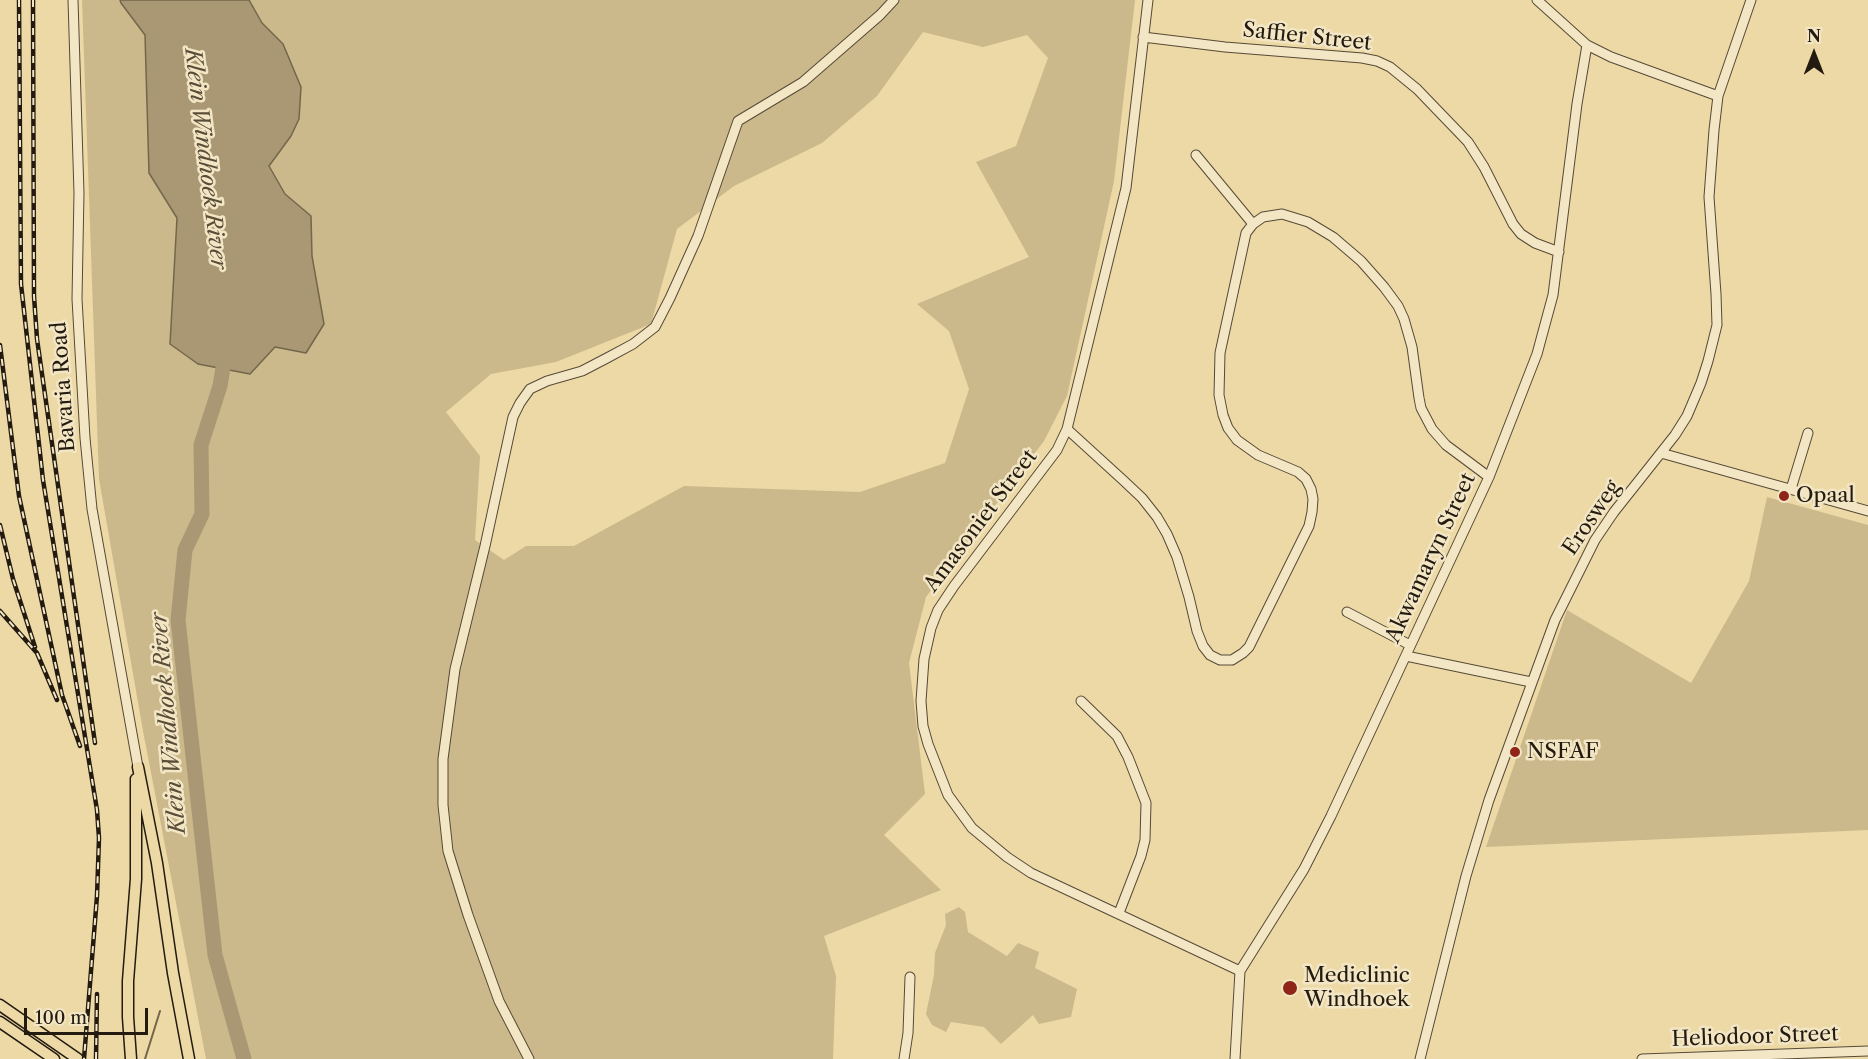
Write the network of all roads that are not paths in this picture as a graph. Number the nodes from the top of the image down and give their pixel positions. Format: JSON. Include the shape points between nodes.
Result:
{"nodes":[{"id":1,"x":73,"y":0,"type":"edge"},
{"id":2,"x":894,"y":0,"type":"edge"},
{"id":3,"x":1148,"y":0,"type":"edge"},
{"id":4,"x":1537,"y":0,"type":"edge"},
{"id":5,"x":1751,"y":0,"type":"edge"},
{"id":6,"x":1143,"y":37,"type":"junction"},
{"id":7,"x":1587,"y":45,"type":"junction"},
{"id":8,"x":1718,"y":96,"type":"junction"},
{"id":9,"x":1196,"y":155,"type":"dead end"},
{"id":10,"x":1253,"y":224,"type":"junction"},
{"id":11,"x":1558,"y":252,"type":"junction"},
{"id":12,"x":1067,"y":429,"type":"junction"},
{"id":13,"x":1808,"y":434,"type":"dead end"},
{"id":14,"x":1661,"y":453,"type":"junction"},
{"id":15,"x":1489,"y":477,"type":"junction"},
{"id":16,"x":1791,"y":489,"type":"junction"},
{"id":17,"x":1868,"y":511,"type":"edge"},
{"id":18,"x":1347,"y":612,"type":"dead end"},
{"id":19,"x":1410,"y":645,"type":"junction"},
{"id":20,"x":1406,"y":656,"type":"junction"},
{"id":21,"x":1531,"y":682,"type":"junction"},
{"id":22,"x":1081,"y":701,"type":"dead end"},
{"id":23,"x":138,"y":767,"type":"junction"},
{"id":24,"x":1119,"y":913,"type":"junction"},
{"id":25,"x":1240,"y":971,"type":"junction"},
{"id":26,"x":910,"y":977,"type":"dead end"},
{"id":27,"x":0,"y":1005,"type":"edge"},
{"id":28,"x":0,"y":1022,"type":"edge"},
{"id":29,"x":1868,"y":1051,"type":"edge"},
{"id":30,"x":1827,"y":1056,"type":"edge"},
{"id":31,"x":54,"y":1059,"type":"edge"},
{"id":32,"x":78,"y":1059,"type":"edge"},
{"id":33,"x":131,"y":1059,"type":"edge"},
{"id":34,"x":189,"y":1059,"type":"edge"},
{"id":35,"x":529,"y":1059,"type":"edge"},
{"id":36,"x":904,"y":1059,"type":"edge"},
{"id":37,"x":1235,"y":1059,"type":"edge"},
{"id":38,"x":1420,"y":1059,"type":"edge"},
{"id":39,"x":1642,"y":1059,"type":"edge"}],
"edges":[{"from":1,"to":23,"type":"street","name":"Bavaria Road","via":[[80,192],[76,299],[85,438],[92,509]]},
{"from":2,"to":35,"type":"street","via":[[803,82],[738,121],[698,237],[655,327],[633,344],[582,371],[530,389],[513,417],[455,669],[443,759],[443,794],[448,851],[468,915],[499,1000]]},
{"from":3,"to":6,"type":"street","name":"Amasoniet Street"},
{"from":4,"to":7,"type":"street"},
{"from":5,"to":8,"type":"street","name":"Erosweg"},
{"from":6,"to":11,"type":"street","name":"Saffier Street","via":[[1362,58],[1390,67],[1468,142],[1521,234]]},
{"from":6,"to":12,"type":"street","name":"Amasoniet Street","via":[[1126,188]]},
{"from":7,"to":8,"type":"street"},
{"from":7,"to":11,"type":"street","name":"Akwamaryn Street"},
{"from":8,"to":14,"type":"street","name":"Erosweg","via":[[1709,196],[1717,325],[1687,416]]},
{"from":9,"to":10,"type":"street"},
{"from":10,"to":12,"type":"street","via":[[1243,241],[1220,353],[1218,382],[1223,415],[1246,448],[1306,479],[1313,499],[1309,526],[1243,653],[1232,660],[1220,660],[1203,646],[1177,557],[1157,517],[1093,450]]},
{"from":10,"to":15,"type":"street","via":[[1263,217],[1282,214],[1308,222],[1333,237],[1374,275],[1404,319],[1421,408],[1431,429],[1446,446]]},
{"from":11,"to":15,"type":"street","name":"Akwamaryn Street","via":[[1549,312],[1537,354]]},
{"from":12,"to":24,"type":"street","name":"Amasoniet Street","via":[[1057,450],[938,610],[924,659],[923,726],[948,795],[972,828],[1031,873]]},
{"from":13,"to":16,"type":"street"},
{"from":14,"to":16,"type":"street"},
{"from":14,"to":21,"type":"street","name":"Erosweg","via":[[1587,552]]},
{"from":15,"to":19,"type":"street","name":"Akwamaryn Street"},
{"from":16,"to":17,"type":"street"},
{"from":18,"to":19,"type":"street"},
{"from":19,"to":20,"type":"street","name":"Akwamaryn Street"},
{"from":20,"to":21,"type":"street"},
{"from":20,"to":25,"type":"street","name":"Akwamaryn Street","via":[[1307,863]]},
{"from":21,"to":38,"type":"street","name":"Erosweg","via":[[1466,876]]},
{"from":22,"to":24,"type":"street","via":[[1117,736],[1146,803],[1145,840]]},
{"from":23,"to":33,"type":"main road","via":[[136,879],[128,981]]},
{"from":23,"to":34,"type":"main road"},
{"from":24,"to":25,"type":"street","name":"Amasoniet Street"},
{"from":25,"to":37,"type":"street","name":"Akwamaryn Street"},
{"from":26,"to":36,"type":"street"},
{"from":27,"to":32,"type":"main road"},
{"from":28,"to":31,"type":"main road"},
{"from":29,"to":30,"type":"street","name":"Heliodoor Street"},
{"from":30,"to":39,"type":"street","name":"Heliodoor Street"}]}
